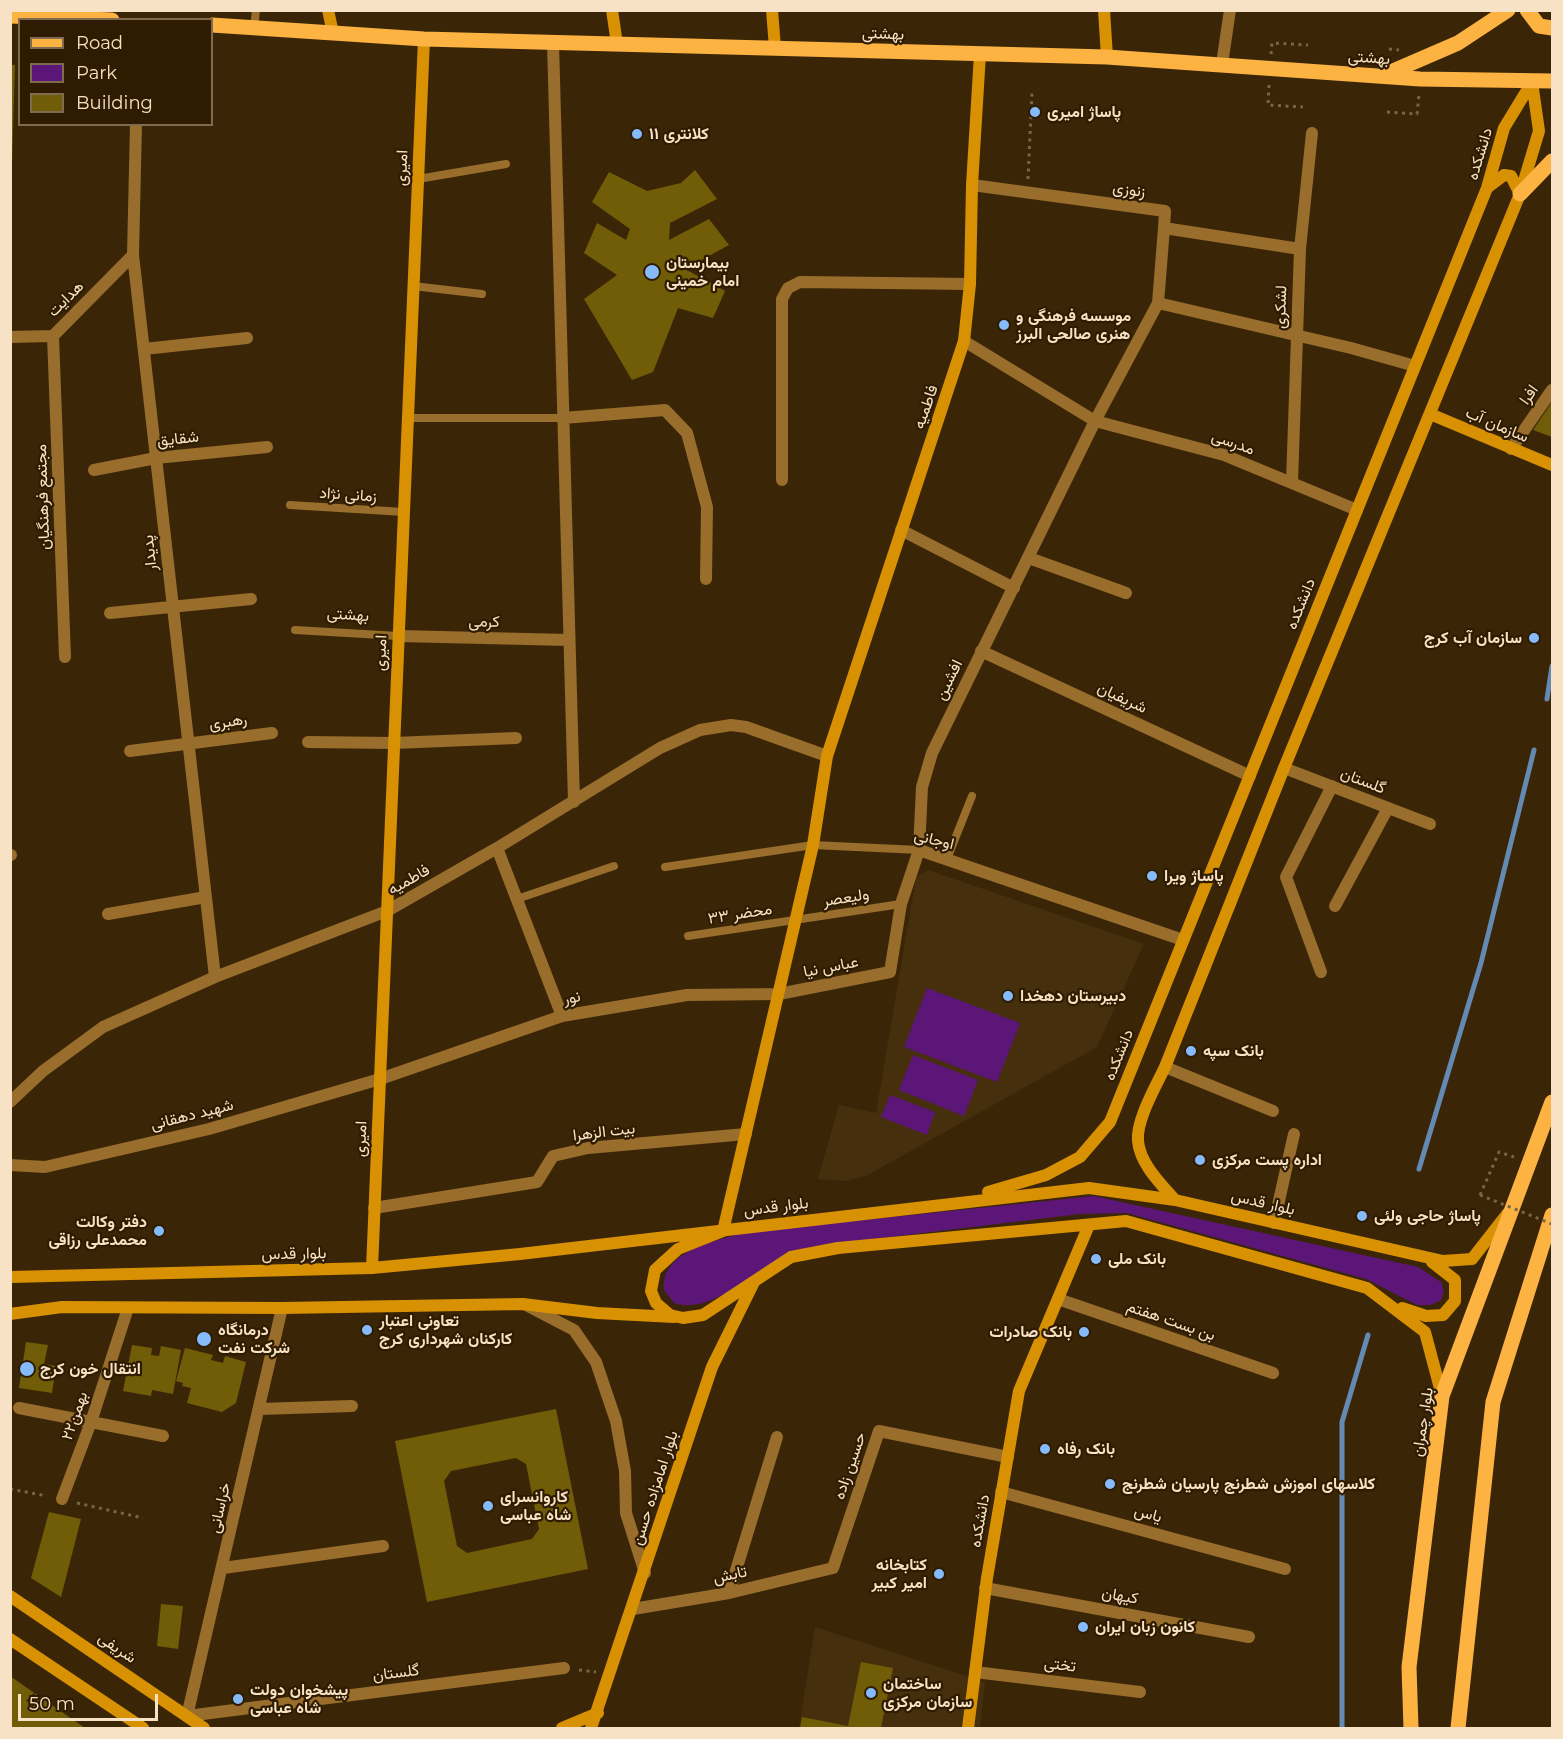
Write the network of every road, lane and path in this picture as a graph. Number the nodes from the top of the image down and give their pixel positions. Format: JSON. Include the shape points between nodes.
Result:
{"nodes":[{"id":1,"x":256,"y":10,"type":"edge"},
{"id":2,"x":328,"y":10,"type":"edge"},
{"id":3,"x":612,"y":10,"type":"edge"},
{"id":4,"x":772,"y":10,"type":"edge"},
{"id":5,"x":1104,"y":10,"type":"edge"},
{"id":6,"x":1230,"y":10,"type":"edge"},
{"id":7,"x":1508,"y":10,"type":"edge"},
{"id":8,"x":1527,"y":10,"type":"edge"},
{"id":9,"x":93,"y":14,"type":"edge"},
{"id":10,"x":10,"y":16,"type":"edge"},
{"id":11,"x":213,"y":25,"type":"edge"},
{"id":12,"x":254,"y":28,"type":"junction"},
{"id":13,"x":1552,"y":28,"type":"edge"},
{"id":14,"x":333,"y":33,"type":"junction"},
{"id":15,"x":424,"y":39,"type":"junction"},
{"id":16,"x":553,"y":43,"type":"junction"},
{"id":17,"x":1272,"y":43,"type":"dead end"},
{"id":18,"x":617,"y":44,"type":"junction"},
{"id":19,"x":1308,"y":45,"type":"dead end"},
{"id":20,"x":776,"y":48,"type":"junction"},
{"id":21,"x":980,"y":54,"type":"junction"},
{"id":22,"x":1107,"y":57,"type":"junction"},
{"id":23,"x":1222,"y":64,"type":"junction"},
{"id":24,"x":1377,"y":77,"type":"junction"},
{"id":25,"x":1552,"y":81,"type":"edge"},
{"id":26,"x":1532,"y":82,"type":"junction"},
{"id":27,"x":1032,"y":93,"type":"dead end"},
{"id":28,"x":1268,"y":105,"type":"dead end"},
{"id":29,"x":1303,"y":107,"type":"dead end"},
{"id":30,"x":1387,"y":112,"type":"dead end"},
{"id":31,"x":1418,"y":114,"type":"dead end"},
{"id":32,"x":136,"y":126,"type":"edge"},
{"id":33,"x":1312,"y":133,"type":"dead end"},
{"id":34,"x":1552,"y":160,"type":"edge"},
{"id":35,"x":506,"y":164,"type":"dead end"},
{"id":36,"x":418,"y":179,"type":"junction"},
{"id":37,"x":972,"y":185,"type":"junction"},
{"id":38,"x":1487,"y":188,"type":"junction"},
{"id":39,"x":1028,"y":193,"type":"junction"},
{"id":40,"x":1520,"y":194,"type":"junction"},
{"id":41,"x":1164,"y":228,"type":"junction"},
{"id":42,"x":1300,"y":249,"type":"junction"},
{"id":43,"x":133,"y":255,"type":"junction"},
{"id":44,"x":970,"y":284,"type":"junction"},
{"id":45,"x":413,"y":286,"type":"junction"},
{"id":46,"x":482,"y":294,"type":"dead end"},
{"id":47,"x":1158,"y":303,"type":"junction"},
{"id":48,"x":1297,"y":335,"type":"junction"},
{"id":49,"x":53,"y":336,"type":"junction"},
{"id":50,"x":10,"y":337,"type":"edge"},
{"id":51,"x":247,"y":338,"type":"dead end"},
{"id":52,"x":964,"y":341,"type":"junction"},
{"id":53,"x":144,"y":349,"type":"junction"},
{"id":54,"x":1415,"y":366,"type":"junction"},
{"id":55,"x":1552,"y":390,"type":"edge"},
{"id":56,"x":1430,"y":414,"type":"junction"},
{"id":57,"x":408,"y":418,"type":"junction"},
{"id":58,"x":563,"y":418,"type":"junction"},
{"id":59,"x":1095,"y":421,"type":"junction"},
{"id":60,"x":267,"y":447,"type":"dead end"},
{"id":61,"x":1511,"y":449,"type":"junction"},
{"id":62,"x":156,"y":458,"type":"junction"},
{"id":63,"x":1552,"y":465,"type":"edge"},
{"id":64,"x":94,"y":470,"type":"dead end"},
{"id":65,"x":782,"y":480,"type":"dead end"},
{"id":66,"x":1292,"y":482,"type":"junction"},
{"id":67,"x":290,"y":505,"type":"dead end"},
{"id":68,"x":1357,"y":510,"type":"junction"},
{"id":69,"x":404,"y":512,"type":"junction"},
{"id":70,"x":901,"y":530,"type":"junction"},
{"id":71,"x":1029,"y":558,"type":"junction"},
{"id":72,"x":706,"y":579,"type":"dead end"},
{"id":73,"x":1014,"y":588,"type":"junction"},
{"id":74,"x":1126,"y":593,"type":"dead end"},
{"id":75,"x":251,"y":599,"type":"dead end"},
{"id":76,"x":173,"y":606,"type":"junction"},
{"id":77,"x":110,"y":613,"type":"dead end"},
{"id":78,"x":295,"y":630,"type":"dead end"},
{"id":79,"x":398,"y":636,"type":"junction"},
{"id":80,"x":569,"y":640,"type":"junction"},
{"id":81,"x":981,"y":651,"type":"junction"},
{"id":82,"x":65,"y":657,"type":"dead end"},
{"id":83,"x":272,"y":733,"type":"dead end"},
{"id":84,"x":516,"y":738,"type":"dead end"},
{"id":85,"x":308,"y":742,"type":"dead end"},
{"id":86,"x":394,"y":743,"type":"junction"},
{"id":87,"x":188,"y":745,"type":"junction"},
{"id":88,"x":130,"y":751,"type":"dead end"},
{"id":89,"x":827,"y":756,"type":"junction"},
{"id":90,"x":1284,"y":768,"type":"junction"},
{"id":91,"x":1250,"y":776,"type":"junction"},
{"id":92,"x":1332,"y":786,"type":"junction"},
{"id":93,"x":972,"y":796,"type":"dead end"},
{"id":94,"x":574,"y":802,"type":"junction"},
{"id":95,"x":1389,"y":808,"type":"junction"},
{"id":96,"x":1430,"y":824,"type":"dead end"},
{"id":97,"x":813,"y":845,"type":"junction"},
{"id":98,"x":497,"y":848,"type":"junction"},
{"id":99,"x":919,"y":850,"type":"junction"},
{"id":100,"x":947,"y":859,"type":"junction"},
{"id":101,"x":614,"y":866,"type":"dead end"},
{"id":102,"x":664,"y":867,"type":"dead end"},
{"id":103,"x":206,"y":897,"type":"junction"},
{"id":104,"x":517,"y":899,"type":"junction"},
{"id":105,"x":901,"y":904,"type":"junction"},
{"id":106,"x":1335,"y":906,"type":"dead end"},
{"id":107,"x":387,"y":911,"type":"junction"},
{"id":108,"x":108,"y":914,"type":"dead end"},
{"id":109,"x":796,"y":920,"type":"junction"},
{"id":110,"x":688,"y":936,"type":"dead end"},
{"id":111,"x":1183,"y":940,"type":"junction"},
{"id":112,"x":890,"y":972,"type":"joint"},
{"id":113,"x":1321,"y":972,"type":"dead end"},
{"id":114,"x":215,"y":977,"type":"junction"},
{"id":115,"x":778,"y":994,"type":"junction"},
{"id":116,"x":562,"y":1016,"type":"junction"},
{"id":117,"x":1166,"y":1067,"type":"junction"},
{"id":118,"x":380,"y":1079,"type":"junction"},
{"id":119,"x":10,"y":1102,"type":"edge"},
{"id":120,"x":1552,"y":1102,"type":"edge"},
{"id":121,"x":1273,"y":1111,"type":"dead end"},
{"id":122,"x":746,"y":1134,"type":"junction"},
{"id":123,"x":1294,"y":1134,"type":"dead end"},
{"id":124,"x":1499,"y":1152,"type":"dead end"},
{"id":125,"x":10,"y":1165,"type":"edge"},
{"id":126,"x":1175,"y":1200,"type":"junction"},
{"id":127,"x":952,"y":1203,"type":"junction"},
{"id":128,"x":1513,"y":1206,"type":"junction"},
{"id":129,"x":374,"y":1208,"type":"junction"},
{"id":130,"x":1552,"y":1215,"type":"edge"},
{"id":131,"x":1274,"y":1223,"type":"junction"},
{"id":132,"x":1552,"y":1224,"type":"edge"},
{"id":133,"x":1089,"y":1225,"type":"junction"},
{"id":134,"x":723,"y":1231,"type":"junction"},
{"id":135,"x":1421,"y":1256,"type":"junction"},
{"id":136,"x":372,"y":1268,"type":"junction"},
{"id":137,"x":10,"y":1277,"type":"edge"},
{"id":138,"x":756,"y":1278,"type":"junction"},
{"id":139,"x":1058,"y":1299,"type":"junction"},
{"id":140,"x":523,"y":1304,"type":"junction"},
{"id":141,"x":1392,"y":1305,"type":"junction"},
{"id":142,"x":128,"y":1308,"type":"junction"},
{"id":143,"x":282,"y":1308,"type":"junction"},
{"id":144,"x":10,"y":1314,"type":"edge"},
{"id":145,"x":683,"y":1318,"type":"junction"},
{"id":146,"x":1273,"y":1373,"type":"dead end"},
{"id":147,"x":1443,"y":1396,"type":"junction"},
{"id":148,"x":352,"y":1406,"type":"dead end"},
{"id":149,"x":19,"y":1408,"type":"dead end"},
{"id":150,"x":259,"y":1409,"type":"junction"},
{"id":151,"x":91,"y":1422,"type":"junction"},
{"id":152,"x":163,"y":1436,"type":"dead end"},
{"id":153,"x":777,"y":1437,"type":"dead end"},
{"id":154,"x":1008,"y":1457,"type":"junction"},
{"id":155,"x":1001,"y":1492,"type":"junction"},
{"id":156,"x":62,"y":1499,"type":"dead end"},
{"id":157,"x":383,"y":1546,"type":"dead end"},
{"id":158,"x":223,"y":1568,"type":"junction"},
{"id":159,"x":833,"y":1568,"type":"joint"},
{"id":160,"x":1285,"y":1569,"type":"dead end"},
{"id":161,"x":645,"y":1573,"type":"junction"},
{"id":162,"x":986,"y":1588,"type":"junction"},
{"id":163,"x":729,"y":1593,"type":"junction"},
{"id":164,"x":10,"y":1596,"type":"edge"},
{"id":165,"x":633,"y":1609,"type":"junction"},
{"id":166,"x":1249,"y":1637,"type":"dead end"},
{"id":167,"x":10,"y":1639,"type":"edge"},
{"id":168,"x":564,"y":1668,"type":"joint"},
{"id":169,"x":975,"y":1672,"type":"junction"},
{"id":170,"x":610,"y":1674,"type":"junction"},
{"id":171,"x":1140,"y":1692,"type":"dead end"},
{"id":172,"x":598,"y":1713,"type":"junction"},
{"id":173,"x":188,"y":1716,"type":"junction"},
{"id":174,"x":143,"y":1728,"type":"edge"},
{"id":175,"x":204,"y":1728,"type":"edge"},
{"id":176,"x":562,"y":1728,"type":"edge"},
{"id":177,"x":591,"y":1728,"type":"edge"},
{"id":178,"x":968,"y":1728,"type":"edge"},
{"id":179,"x":1412,"y":1728,"type":"edge"},
{"id":180,"x":1458,"y":1728,"type":"edge"}],
"edges":[{"from":1,"to":12,"type":"lane"},
{"from":2,"to":14,"type":"main road"},
{"from":3,"to":18,"type":"main road"},
{"from":4,"to":20,"type":"main road"},
{"from":5,"to":22,"type":"main road"},
{"from":6,"to":23,"type":"street"},
{"from":7,"to":24,"type":"main road","via":[[1458,43]]},
{"from":8,"to":13,"type":"main road","via":[[1539,26]]},
{"from":9,"to":10,"type":"main road"},
{"from":11,"to":12,"type":"main road","name":"بهشتی"},
{"from":12,"to":14,"type":"main road","name":"بهشتی"},
{"from":14,"to":15,"type":"main road","name":"بهشتی"},
{"from":15,"to":16,"type":"main road","name":"بهشتی"},
{"from":15,"to":36,"type":"main road","name":"امیری"},
{"from":16,"to":18,"type":"main road","name":"بهشتی"},
{"from":16,"to":58,"type":"street"},
{"from":17,"to":19,"type":"path"},
{"from":18,"to":20,"type":"main road","name":"بهشتی"},
{"from":20,"to":21,"type":"main road","name":"بهشتی"},
{"from":21,"to":22,"type":"main road","name":"بهشتی"},
{"from":21,"to":37,"type":"main road","name":"فاطمیه"},
{"from":22,"to":23,"type":"main road","name":"بهشتی"},
{"from":23,"to":24,"type":"main road","name":"بهشتی"},
{"from":24,"to":26,"type":"main road","name":"بهشتی"},
{"from":25,"to":26,"type":"main road","name":"بهشتی"},
{"from":26,"to":38,"type":"main road","name":"دانشکده","via":[[1503,128]]},
{"from":26,"to":40,"type":"main road","via":[[1539,131]]},
{"from":27,"to":39,"type":"path"},
{"from":28,"to":29,"type":"path"},
{"from":30,"to":31,"type":"path"},
{"from":32,"to":43,"type":"street","name":"پدیدار"},
{"from":33,"to":42,"type":"street","name":"لشکری"},
{"from":34,"to":40,"type":"main road"},
{"from":35,"to":36,"type":"lane"},
{"from":36,"to":45,"type":"main road","name":"امیری"},
{"from":37,"to":39,"type":"street","name":"زنوزی"},
{"from":37,"to":44,"type":"main road","name":"فاطمیه"},
{"from":38,"to":40,"type":"main road","via":[[1504,175],[1511,176]]},
{"from":38,"to":54,"type":"main road","name":"دانشکده"},
{"from":39,"to":41,"type":"street","name":"زنوزی","via":[[1165,211]]},
{"from":40,"to":56,"type":"main road"},
{"from":41,"to":42,"type":"street"},
{"from":41,"to":47,"type":"street"},
{"from":42,"to":48,"type":"street","name":"لشکری"},
{"from":43,"to":49,"type":"street","name":"هدایت"},
{"from":43,"to":53,"type":"street","name":"پدیدار"},
{"from":44,"to":52,"type":"main road","name":"فاطمیه"},
{"from":44,"to":65,"type":"street","via":[[800,282],[788,288],[782,299]]},
{"from":45,"to":46,"type":"lane"},
{"from":45,"to":57,"type":"main road","name":"امیری"},
{"from":47,"to":48,"type":"street"},
{"from":47,"to":59,"type":"street"},
{"from":48,"to":54,"type":"street"},
{"from":48,"to":66,"type":"street","name":"لشکری"},
{"from":49,"to":50,"type":"street","name":"هدایت"},
{"from":49,"to":82,"type":"street","name":"مجتمع فرهنگیان"},
{"from":51,"to":53,"type":"street"},
{"from":52,"to":59,"type":"street","name":"مدرسی"},
{"from":52,"to":70,"type":"main road","name":"فاطمیه"},
{"from":53,"to":62,"type":"street","name":"پدیدار"},
{"from":54,"to":68,"type":"main road","name":"دانشکده"},
{"from":55,"to":61,"type":"street","name":"افرا"},
{"from":56,"to":61,"type":"main road","name":"سازمان آب"},
{"from":56,"to":90,"type":"main road"},
{"from":57,"to":58,"type":"lane"},
{"from":57,"to":69,"type":"main road","name":"امیری"},
{"from":58,"to":72,"type":"street","via":[[665,410],[687,433],[707,507]]},
{"from":58,"to":80,"type":"street"},
{"from":59,"to":66,"type":"street","name":"مدرسی","via":[[1224,455]]},
{"from":59,"to":71,"type":"street","name":"افشین"},
{"from":60,"to":62,"type":"street","name":"شقایق"},
{"from":61,"to":63,"type":"main road","name":"سازمان آب"},
{"from":62,"to":64,"type":"street","name":"شقایق"},
{"from":62,"to":76,"type":"street","name":"پدیدار"},
{"from":66,"to":68,"type":"street","name":"مدرسی"},
{"from":67,"to":69,"type":"lane","name":"زمانی نژاد"},
{"from":68,"to":91,"type":"main road","name":"دانشکده"},
{"from":69,"to":79,"type":"main road","name":"امیری"},
{"from":70,"to":73,"type":"street"},
{"from":70,"to":89,"type":"main road","name":"فاطمیه"},
{"from":71,"to":73,"type":"street","name":"افشین"},
{"from":71,"to":74,"type":"street"},
{"from":73,"to":81,"type":"street","name":"افشین"},
{"from":75,"to":76,"type":"street"},
{"from":76,"to":77,"type":"street"},
{"from":76,"to":87,"type":"street","name":"پدیدار"},
{"from":78,"to":79,"type":"lane","name":"بهشتی"},
{"from":79,"to":80,"type":"street","name":"کرمی"},
{"from":79,"to":86,"type":"main road","name":"امیری"},
{"from":80,"to":94,"type":"street"},
{"from":81,"to":91,"type":"street","name":"شریفیان"},
{"from":81,"to":99,"type":"street","name":"افشین","via":[[932,753],[922,787]]},
{"from":83,"to":87,"type":"street","name":"رهبری"},
{"from":84,"to":86,"type":"street"},
{"from":85,"to":86,"type":"street"},
{"from":86,"to":107,"type":"main road","name":"امیری"},
{"from":87,"to":88,"type":"street","name":"رهبری"},
{"from":87,"to":103,"type":"street","name":"پدیدار"},
{"from":89,"to":94,"type":"street","name":"فاطمیه","via":[[747,727],[708,729],[660,748]]},
{"from":89,"to":97,"type":"main road","name":"فاطمیه"},
{"from":90,"to":92,"type":"street","name":"گلستان"},
{"from":90,"to":117,"type":"main road"},
{"from":91,"to":111,"type":"main road","name":"دانشکده"},
{"from":92,"to":95,"type":"street","name":"گلستان"},
{"from":92,"to":113,"type":"street","via":[[1286,877]]},
{"from":93,"to":100,"type":"lane"},
{"from":94,"to":98,"type":"street","name":"فاطمیه"},
{"from":95,"to":96,"type":"street","name":"گلستان"},
{"from":95,"to":106,"type":"street"},
{"from":97,"to":99,"type":"lane","name":"اوجانی"},
{"from":97,"to":102,"type":"lane","name":"اوجانی"},
{"from":97,"to":109,"type":"main road","name":"فاطمیه"},
{"from":98,"to":104,"type":"street"},
{"from":98,"to":107,"type":"street","name":"فاطمیه"},
{"from":99,"to":100,"type":"street","name":"اوجانی"},
{"from":99,"to":105,"type":"street","name":"افشین"},
{"from":100,"to":111,"type":"street","name":"اوجانی"},
{"from":101,"to":104,"type":"lane"},
{"from":103,"to":108,"type":"street"},
{"from":103,"to":114,"type":"street","name":"پدیدار"},
{"from":104,"to":116,"type":"street"},
{"from":105,"to":109,"type":"lane","name":"ولیعصر"},
{"from":105,"to":112,"type":"street","name":"افشین"},
{"from":107,"to":114,"type":"street","name":"فاطمیه"},
{"from":107,"to":118,"type":"main road","name":"امیری"},
{"from":109,"to":110,"type":"lane","name":"محضر ۳۳"},
{"from":109,"to":115,"type":"main road","name":"فاطمیه"},
{"from":111,"to":127,"type":"main road","name":"دانشکده","via":[[1103,1131],[1080,1157],[1046,1175]]},
{"from":112,"to":115,"type":"street","name":"عباس نیا"},
{"from":114,"to":119,"type":"street","name":"فاطمیه","via":[[103,1027],[43,1071]]},
{"from":115,"to":116,"type":"street","name":"نور","via":[[687,995]]},
{"from":115,"to":122,"type":"main road","name":"فاطمیه"},
{"from":116,"to":118,"type":"street","name":"نور"},
{"from":117,"to":121,"type":"street"},
{"from":117,"to":126,"type":"main road","via":[[1144,1112],[1137,1141],[1149,1170]]},
{"from":118,"to":125,"type":"street","name":"شهید دهقانی","via":[[209,1129],[74,1161],[45,1167]]},
{"from":118,"to":129,"type":"main road","name":"امیری"},
{"from":120,"to":128,"type":"main road","name":"بلوار چمران"},
{"from":122,"to":129,"type":"street","name":"بیت الزهرا","via":[[588,1148],[553,1156],[537,1182]]},
{"from":122,"to":134,"type":"main road","name":"فاطمیه"},
{"from":123,"to":131,"type":"street"},
{"from":124,"to":132,"type":"path","bridge":true,"via":[[1480,1195]]},
{"from":126,"to":127,"type":"main road","name":"بلوار قدس","via":[[1089,1188]]},
{"from":126,"to":131,"type":"main road","name":"بلوار قدس"},
{"from":127,"to":134,"type":"main road","name":"بلوار قدس"},
{"from":128,"to":135,"type":"main road","name":"بلوار قدس","via":[[1472,1259],[1443,1261]]},
{"from":128,"to":147,"type":"main road","name":"بلوار چمران"},
{"from":129,"to":136,"type":"main road","name":"امیری"},
{"from":130,"to":180,"type":"main road","via":[[1493,1401]]},
{"from":131,"to":135,"type":"main road","name":"بلوار قدس"},
{"from":133,"to":138,"type":"main road","via":[[838,1248],[790,1257]]},
{"from":133,"to":139,"type":"main road","name":"دانشکده"},
{"from":133,"to":141,"type":"main road","via":[[1126,1221],[1367,1288]]},
{"from":134,"to":136,"type":"main road","name":"بلوار قدس"},
{"from":134,"to":145,"type":"main road","via":[[678,1250],[655,1270],[651,1291],[656,1303],[670,1315]]},
{"from":135,"to":141,"type":"main road","via":[[1455,1280],[1455,1301],[1443,1315],[1426,1316]]},
{"from":136,"to":137,"type":"main road","name":"بلوار قدس"},
{"from":138,"to":145,"type":"main road","via":[[711,1311]]},
{"from":138,"to":161,"type":"main road","name":"بلوار امامزاده حسن","via":[[712,1367]]},
{"from":139,"to":146,"type":"street","name":"بن بست هفتم"},
{"from":139,"to":154,"type":"main road","name":"دانشکده","via":[[1019,1391]]},
{"from":140,"to":143,"type":"main road"},
{"from":140,"to":145,"type":"main road"},
{"from":140,"to":161,"type":"street","via":[[574,1330],[596,1362],[616,1421],[626,1513]]},
{"from":141,"to":147,"type":"main road","via":[[1425,1332]]},
{"from":142,"to":143,"type":"main road"},
{"from":142,"to":144,"type":"main road","via":[[62,1307]]},
{"from":142,"to":151,"type":"street","name":"۲۲بهمن"},
{"from":143,"to":150,"type":"street","name":"خراسانی"},
{"from":147,"to":179,"type":"main road","name":"بلوار چمران","via":[[1409,1667]]},
{"from":148,"to":150,"type":"street"},
{"from":149,"to":151,"type":"street"},
{"from":150,"to":158,"type":"street","name":"خراسانی"},
{"from":151,"to":152,"type":"street"},
{"from":151,"to":156,"type":"street","name":"۲۲بهمن"},
{"from":153,"to":163,"type":"street"},
{"from":154,"to":155,"type":"main road","name":"دانشکده"},
{"from":154,"to":159,"type":"street","name":"حسین زاده","via":[[879,1431]]},
{"from":155,"to":160,"type":"street","name":"یاس"},
{"from":155,"to":162,"type":"main road","name":"دانشکده"},
{"from":157,"to":158,"type":"street"},
{"from":158,"to":173,"type":"street","name":"خراسانی"},
{"from":159,"to":163,"type":"street","name":"تابش"},
{"from":161,"to":165,"type":"main road","name":"بلوار امامزاده حسن"},
{"from":162,"to":166,"type":"street","name":"کیهان"},
{"from":162,"to":169,"type":"main road","name":"دانشکده"},
{"from":163,"to":165,"type":"street","name":"تابش"},
{"from":164,"to":173,"type":"main road","name":"شریفی"},
{"from":165,"to":170,"type":"main road","name":"بلوار امامزاده حسن"},
{"from":167,"to":174,"type":"main road"},
{"from":168,"to":170,"type":"path"},
{"from":168,"to":173,"type":"street","name":"گلستان"},
{"from":169,"to":171,"type":"street","name":"تختی"},
{"from":169,"to":178,"type":"main road","name":"دانشکده"},
{"from":170,"to":172,"type":"main road","name":"بلوار امامزاده حسن"},
{"from":172,"to":176,"type":"main road"},
{"from":172,"to":177,"type":"main road","name":"بلوار امامزاده حسن"},
{"from":173,"to":175,"type":"main road","name":"شریفی"}]}
